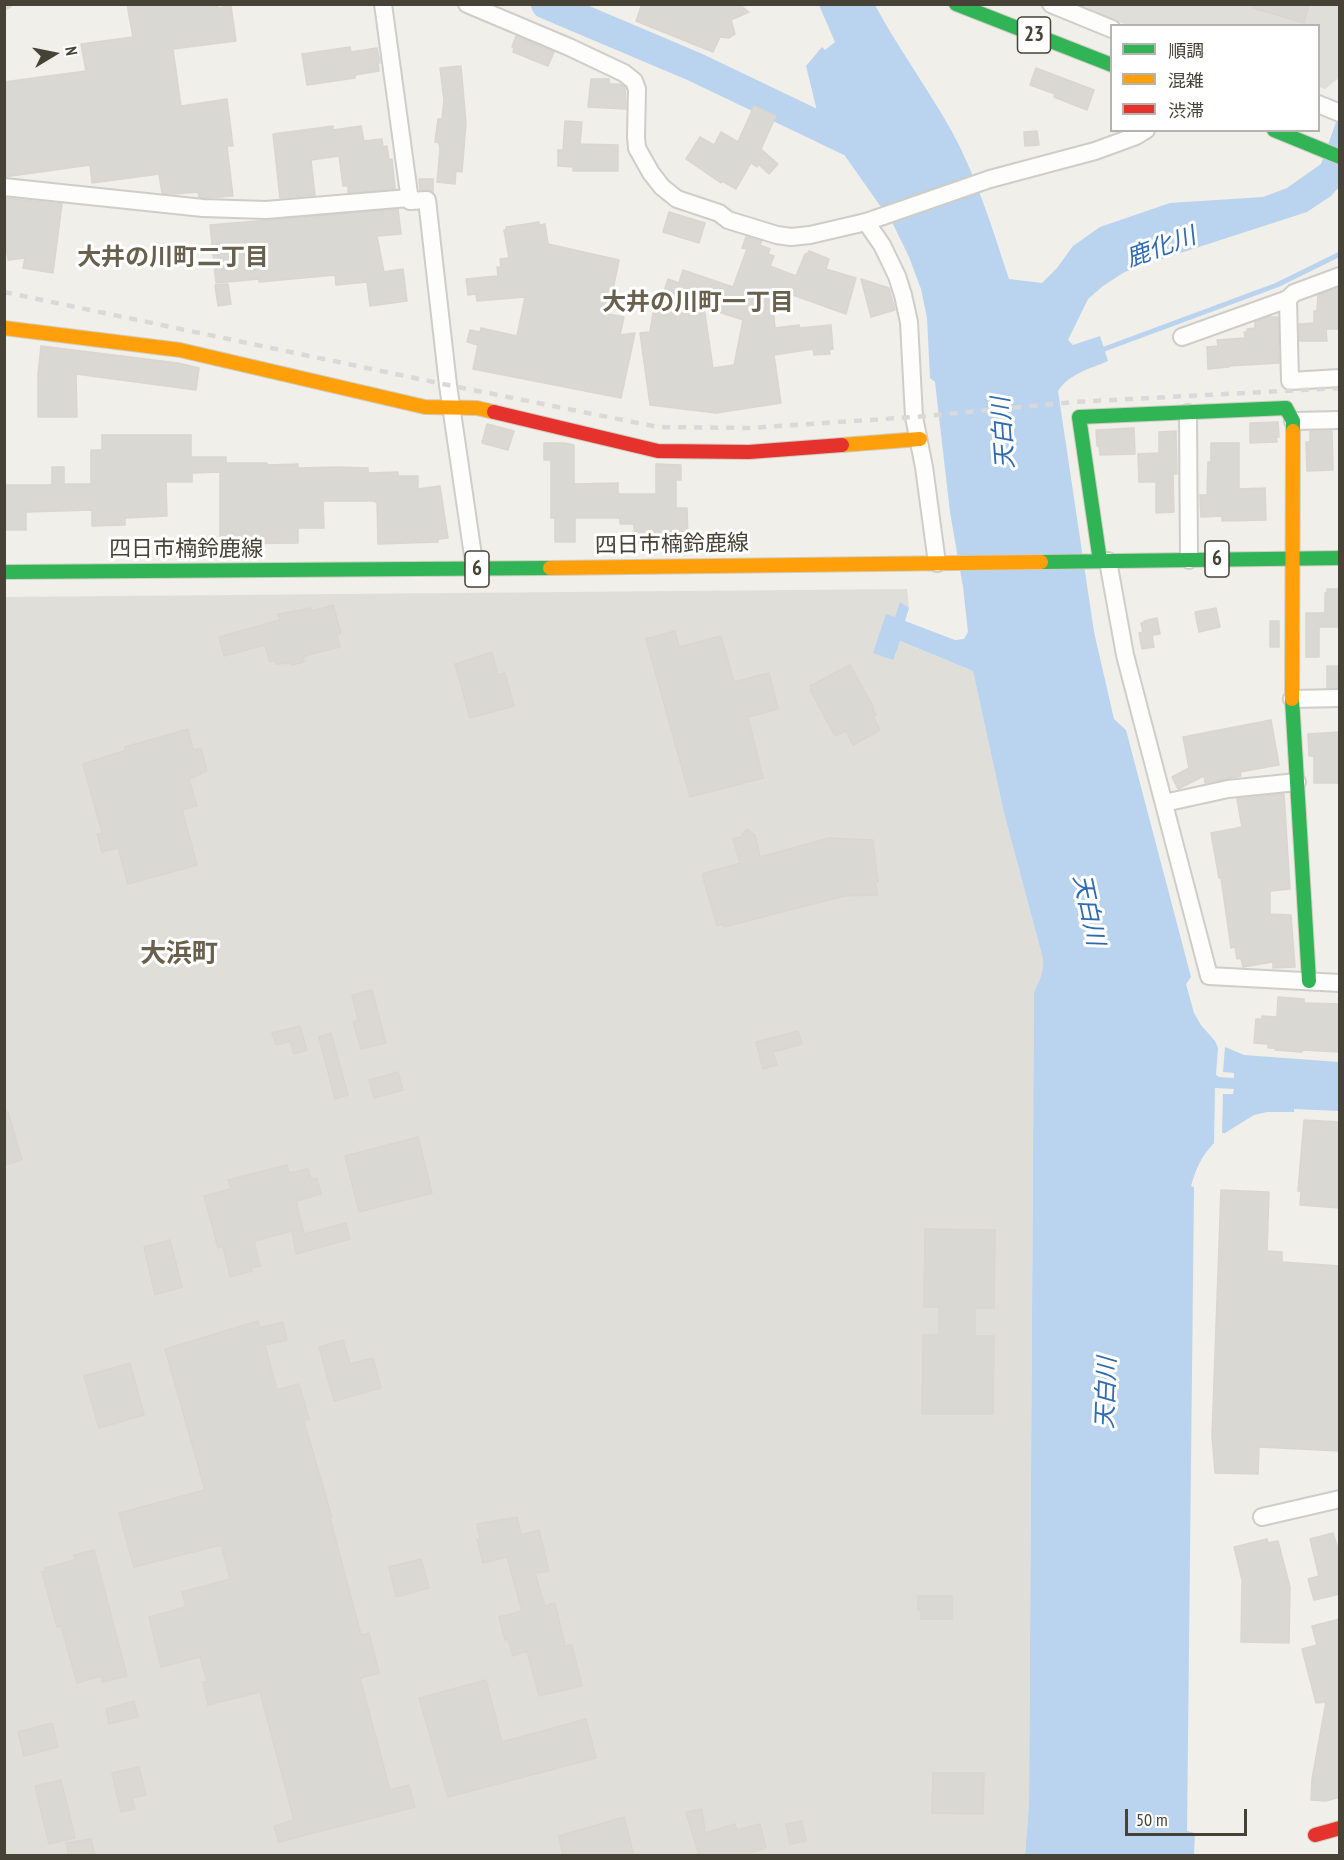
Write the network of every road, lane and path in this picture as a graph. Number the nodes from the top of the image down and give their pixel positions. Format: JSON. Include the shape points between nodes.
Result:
{"nodes":[{"id":1,"x":382,"y":4,"type":"edge"},
{"id":2,"x":467,"y":4,"type":"edge"},
{"id":3,"x":956,"y":4,"type":"edge"},
{"id":4,"x":1051,"y":4,"type":"edge"},
{"id":5,"x":1110,"y":28,"type":"edge"},
{"id":6,"x":1110,"y":65,"type":"edge"},
{"id":7,"x":1320,"y":105,"type":"edge"},
{"id":8,"x":1340,"y":113,"type":"edge"},
{"id":9,"x":1143,"y":132,"type":"edge"},
{"id":10,"x":1280,"y":132,"type":"edge"},
{"id":11,"x":1340,"y":157,"type":"edge"},
{"id":12,"x":4,"y":186,"type":"edge"},
{"id":13,"x":410,"y":198,"type":"junction"},
{"id":14,"x":866,"y":222,"type":"junction"},
{"id":15,"x":1340,"y":276,"type":"edge"},
{"id":16,"x":1288,"y":299,"type":"junction"},
{"id":17,"x":4,"y":328,"type":"edge"},
{"id":18,"x":1182,"y":337,"type":"dead end"},
{"id":19,"x":1340,"y":378,"type":"edge"},
{"id":20,"x":452,"y":407,"type":"junction"},
{"id":21,"x":1188,"y":413,"type":"junction"},
{"id":22,"x":1340,"y":420,"type":"edge"},
{"id":23,"x":1293,"y":421,"type":"junction"},
{"id":24,"x":920,"y":439,"type":"junction"},
{"id":25,"x":1293,"y":558,"type":"junction"},
{"id":26,"x":1340,"y":558,"type":"edge"},
{"id":27,"x":1189,"y":560,"type":"junction"},
{"id":28,"x":1101,"y":561,"type":"junction"},
{"id":29,"x":943,"y":562,"type":"junction"},
{"id":30,"x":475,"y":569,"type":"junction"},
{"id":31,"x":4,"y":572,"type":"edge"},
{"id":32,"x":1340,"y":698,"type":"edge"},
{"id":33,"x":1292,"y":699,"type":"junction"},
{"id":34,"x":1297,"y":782,"type":"junction"},
{"id":35,"x":1164,"y":803,"type":"junction"},
{"id":36,"x":1309,"y":981,"type":"junction"},
{"id":37,"x":1340,"y":983,"type":"edge"},
{"id":38,"x":1340,"y":1499,"type":"edge"},
{"id":39,"x":1262,"y":1517,"type":"dead end"},
{"id":40,"x":1340,"y":1828,"type":"edge"},
{"id":41,"x":1315,"y":1835,"type":"dead end"}],
"edges":[{"from":1,"to":13,"type":"street"},
{"from":2,"to":14,"type":"street","via":[[613,66],[634,81],[637,148],[662,187],[677,199],[719,213],[728,220],[791,237]]},
{"from":3,"to":6,"type":"main road","number":"23"},
{"from":4,"to":5,"type":"street"},
{"from":7,"to":8,"type":"street"},
{"from":9,"to":14,"type":"street","via":[[1095,151],[990,179]]},
{"from":10,"to":11,"type":"main road"},
{"from":12,"to":13,"type":"street","via":[[202,208],[256,210]]},
{"from":13,"to":20,"type":"street","via":[[427,200]]},
{"from":14,"to":24,"type":"street","via":[[882,245],[903,295],[909,322],[914,417]]},
{"from":15,"to":16,"type":"street","via":[[1294,293]]},
{"from":16,"to":18,"type":"street"},
{"from":16,"to":19,"type":"street","via":[[1290,381]]},
{"from":17,"to":20,"type":"main road","via":[[180,350],[425,407]]},
{"from":20,"to":24,"type":"main road","via":[[477,408],[658,451],[749,452]]},
{"from":20,"to":30,"type":"street"},
{"from":21,"to":23,"type":"main road","via":[[1286,408]]},
{"from":21,"to":27,"type":"street"},
{"from":21,"to":28,"type":"main road","via":[[1079,417]]},
{"from":22,"to":23,"type":"street"},
{"from":23,"to":25,"type":"main road"},
{"from":24,"to":29,"type":"street"},
{"from":25,"to":26,"type":"main road","name":"四日市楠鈴鹿線","number":"6"},
{"from":25,"to":27,"type":"main road","name":"四日市楠鈴鹿線","number":"6"},
{"from":25,"to":33,"type":"main road"},
{"from":27,"to":28,"type":"main road","name":"四日市楠鈴鹿線","number":"6"},
{"from":28,"to":29,"type":"main road","name":"四日市楠鈴鹿線","number":"6"},
{"from":28,"to":35,"type":"street"},
{"from":29,"to":30,"type":"main road","name":"四日市楠鈴鹿線","number":"6"},
{"from":30,"to":31,"type":"main road","name":"四日市楠鈴鹿線","number":"6"},
{"from":32,"to":33,"type":"street"},
{"from":33,"to":34,"type":"main road"},
{"from":34,"to":35,"type":"street","via":[[1228,789]]},
{"from":34,"to":36,"type":"main road"},
{"from":35,"to":36,"type":"street","via":[[1209,976]]},
{"from":36,"to":37,"type":"street"},
{"from":38,"to":39,"type":"street"},
{"from":40,"to":41,"type":"main road"}]}
